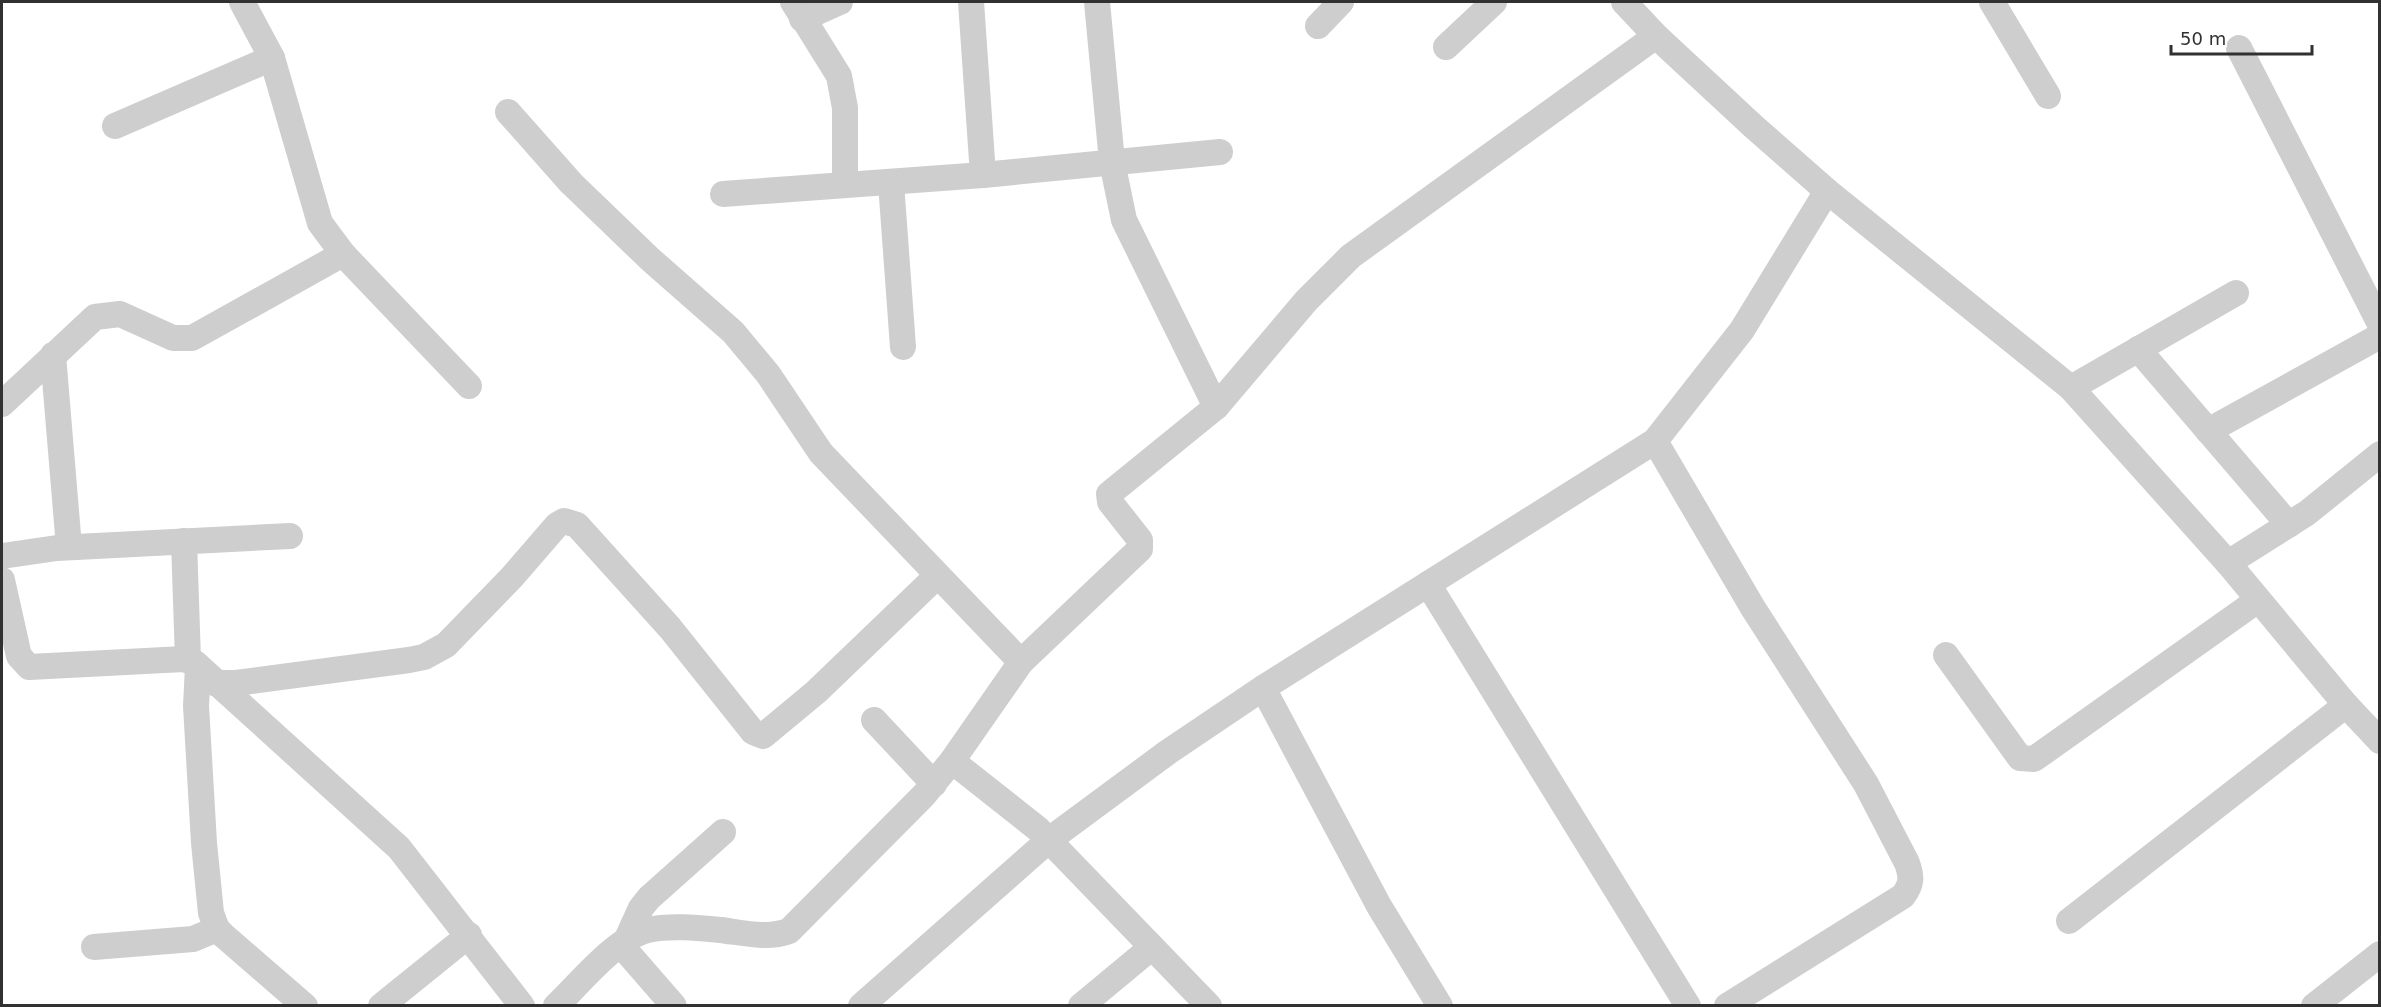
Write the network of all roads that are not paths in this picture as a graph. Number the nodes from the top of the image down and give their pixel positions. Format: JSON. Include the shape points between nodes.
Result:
{"nodes":[{"id":1,"x":242,"y":2,"type":"edge"},
{"id":2,"x":840,"y":2,"type":"edge"},
{"id":3,"x":971,"y":2,"type":"edge"},
{"id":4,"x":1097,"y":2,"type":"edge"},
{"id":5,"x":1341,"y":2,"type":"edge"},
{"id":6,"x":1494,"y":2,"type":"edge"},
{"id":7,"x":1624,"y":2,"type":"edge"},
{"id":8,"x":1992,"y":2,"type":"edge"},
{"id":9,"x":797,"y":10,"type":"edge"},
{"id":10,"x":1318,"y":26,"type":"dead end"},
{"id":11,"x":1656,"y":36,"type":"junction"},
{"id":12,"x":1446,"y":47,"type":"dead end"},
{"id":13,"x":2239,"y":48,"type":"dead end"},
{"id":14,"x":272,"y":58,"type":"junction"},
{"id":15,"x":2048,"y":96,"type":"dead end"},
{"id":16,"x":508,"y":112,"type":"dead end"},
{"id":17,"x":115,"y":126,"type":"dead end"},
{"id":18,"x":1221,"y":152,"type":"dead end"},
{"id":19,"x":1112,"y":162,"type":"junction"},
{"id":20,"x":983,"y":175,"type":"junction"},
{"id":21,"x":891,"y":183,"type":"junction"},
{"id":22,"x":845,"y":184,"type":"junction"},
{"id":23,"x":1827,"y":191,"type":"junction"},
{"id":24,"x":723,"y":194,"type":"dead end"},
{"id":25,"x":343,"y":254,"type":"junction"},
{"id":26,"x":2236,"y":293,"type":"dead end"},
{"id":27,"x":2379,"y":324,"type":"edge"},
{"id":28,"x":2379,"y":336,"type":"edge"},
{"id":29,"x":903,"y":346,"type":"dead end"},
{"id":30,"x":2138,"y":349,"type":"junction"},
{"id":31,"x":52,"y":355,"type":"junction"},
{"id":32,"x":469,"y":386,"type":"dead end"},
{"id":33,"x":2071,"y":388,"type":"junction"},
{"id":34,"x":2,"y":404,"type":"edge"},
{"id":35,"x":1215,"y":407,"type":"junction"},
{"id":36,"x":2208,"y":431,"type":"junction"},
{"id":37,"x":1654,"y":441,"type":"junction"},
{"id":38,"x":2379,"y":454,"type":"edge"},
{"id":39,"x":2289,"y":525,"type":"junction"},
{"id":40,"x":290,"y":536,"type":"dead end"},
{"id":41,"x":184,"y":541,"type":"junction"},
{"id":42,"x":69,"y":547,"type":"junction"},
{"id":43,"x":2,"y":556,"type":"edge"},
{"id":44,"x":2228,"y":563,"type":"junction"},
{"id":45,"x":937,"y":576,"type":"junction"},
{"id":46,"x":2,"y":580,"type":"edge"},
{"id":47,"x":1428,"y":584,"type":"junction"},
{"id":48,"x":2259,"y":600,"type":"junction"},
{"id":49,"x":1946,"y":655,"type":"dead end"},
{"id":50,"x":1021,"y":662,"type":"junction"},
{"id":51,"x":200,"y":670,"type":"junction"},
{"id":52,"x":1263,"y":688,"type":"junction"},
{"id":53,"x":2346,"y":705,"type":"junction"},
{"id":54,"x":874,"y":720,"type":"dead end"},
{"id":55,"x":2379,"y":741,"type":"edge"},
{"id":56,"x":952,"y":761,"type":"junction"},
{"id":57,"x":934,"y":784,"type":"junction"},
{"id":58,"x":723,"y":832,"type":"dead end"},
{"id":59,"x":1049,"y":840,"type":"junction"},
{"id":60,"x":2069,"y":921,"type":"dead end"},
{"id":61,"x":217,"y":929,"type":"junction"},
{"id":62,"x":469,"y":935,"type":"junction"},
{"id":63,"x":624,"y":943,"type":"junction"},
{"id":64,"x":94,"y":947,"type":"dead end"},
{"id":65,"x":1152,"y":947,"type":"junction"},
{"id":66,"x":2379,"y":954,"type":"edge"},
{"id":67,"x":305,"y":1005,"type":"edge"},
{"id":68,"x":381,"y":1005,"type":"edge"},
{"id":69,"x":522,"y":1005,"type":"edge"},
{"id":70,"x":556,"y":1005,"type":"edge"},
{"id":71,"x":674,"y":1005,"type":"edge"},
{"id":72,"x":861,"y":1005,"type":"edge"},
{"id":73,"x":1080,"y":1005,"type":"edge"},
{"id":74,"x":1209,"y":1005,"type":"edge"},
{"id":75,"x":1440,"y":1005,"type":"edge"},
{"id":76,"x":1688,"y":1005,"type":"edge"},
{"id":77,"x":1727,"y":1005,"type":"edge"},
{"id":78,"x":2314,"y":1005,"type":"edge"}],
"edges":[{"from":1,"to":14,"type":"street"},
{"from":2,"to":9,"type":"street"},
{"from":3,"to":20,"type":"street"},
{"from":4,"to":19,"type":"street"},
{"from":5,"to":10,"type":"street"},
{"from":6,"to":12,"type":"street"},
{"from":7,"to":11,"type":"street"},
{"from":8,"to":15,"type":"street"},
{"from":9,"to":22,"type":"street","via":[[831,62],[843,92]]},
{"from":11,"to":23,"type":"street"},
{"from":11,"to":35,"type":"street","via":[[1351,256],[1306,301]]},
{"from":13,"to":27,"type":"street"},
{"from":14,"to":17,"type":"street"},
{"from":14,"to":25,"type":"street","via":[[315,212]]},
{"from":16,"to":45,"type":"street","via":[[571,183],[733,333],[768,374],[821,453]]},
{"from":18,"to":19,"type":"street"},
{"from":19,"to":20,"type":"street"},
{"from":19,"to":35,"type":"street","via":[[1124,220]]},
{"from":20,"to":21,"type":"street"},
{"from":21,"to":22,"type":"street"},
{"from":21,"to":29,"type":"street"},
{"from":22,"to":24,"type":"street"},
{"from":23,"to":33,"type":"street"},
{"from":23,"to":37,"type":"street","via":[[1742,330]]},
{"from":25,"to":31,"type":"street","via":[[192,338],[173,338],[113,312],[95,317]]},
{"from":25,"to":32,"type":"street"},
{"from":26,"to":30,"type":"street"},
{"from":28,"to":36,"type":"street"},
{"from":30,"to":33,"type":"street"},
{"from":30,"to":36,"type":"street"},
{"from":31,"to":34,"type":"street"},
{"from":31,"to":42,"type":"street"},
{"from":33,"to":44,"type":"street"},
{"from":35,"to":50,"type":"street","via":[[1109,494],[1110,502],[1142,546]]},
{"from":36,"to":39,"type":"street"},
{"from":37,"to":47,"type":"street"},
{"from":37,"to":77,"type":"street","via":[[1753,608],[1866,784],[1911,876],[1903,896]]},
{"from":38,"to":39,"type":"street"},
{"from":39,"to":44,"type":"street"},
{"from":40,"to":41,"type":"street"},
{"from":41,"to":42,"type":"street"},
{"from":41,"to":51,"type":"street"},
{"from":42,"to":43,"type":"street"},
{"from":44,"to":48,"type":"street"},
{"from":45,"to":50,"type":"street"},
{"from":45,"to":51,"type":"street","via":[[816,692],[763,736],[753,732],[670,628],[576,525],[564,521],[454,637],[435,652],[409,660],[236,683]]},
{"from":46,"to":51,"type":"street","via":[[20,656],[28,667]]},
{"from":47,"to":52,"type":"street"},
{"from":47,"to":76,"type":"street"},
{"from":48,"to":49,"type":"street","via":[[2034,759],[2027,760],[2016,752]]},
{"from":48,"to":53,"type":"street"},
{"from":50,"to":56,"type":"street"},
{"from":51,"to":61,"type":"street","via":[[196,706],[204,843],[211,914]]},
{"from":51,"to":62,"type":"street","via":[[399,848]]},
{"from":52,"to":59,"type":"street"},
{"from":52,"to":75,"type":"street","via":[[1379,906]]},
{"from":53,"to":55,"type":"street"},
{"from":53,"to":60,"type":"street"},
{"from":54,"to":57,"type":"street"},
{"from":56,"to":57,"type":"street"},
{"from":56,"to":59,"type":"street"},
{"from":57,"to":63,"type":"street","via":[[789,931],[777,936],[709,929],[650,930]]},
{"from":58,"to":63,"type":"street","via":[[640,908]]},
{"from":59,"to":65,"type":"street"},
{"from":59,"to":72,"type":"street"},
{"from":61,"to":64,"type":"street","via":[[193,939]]},
{"from":61,"to":67,"type":"street"},
{"from":62,"to":68,"type":"street"},
{"from":62,"to":69,"type":"street"},
{"from":63,"to":70,"type":"street"},
{"from":63,"to":71,"type":"street"},
{"from":65,"to":73,"type":"street"},
{"from":65,"to":74,"type":"street"},
{"from":66,"to":78,"type":"street"}]}
